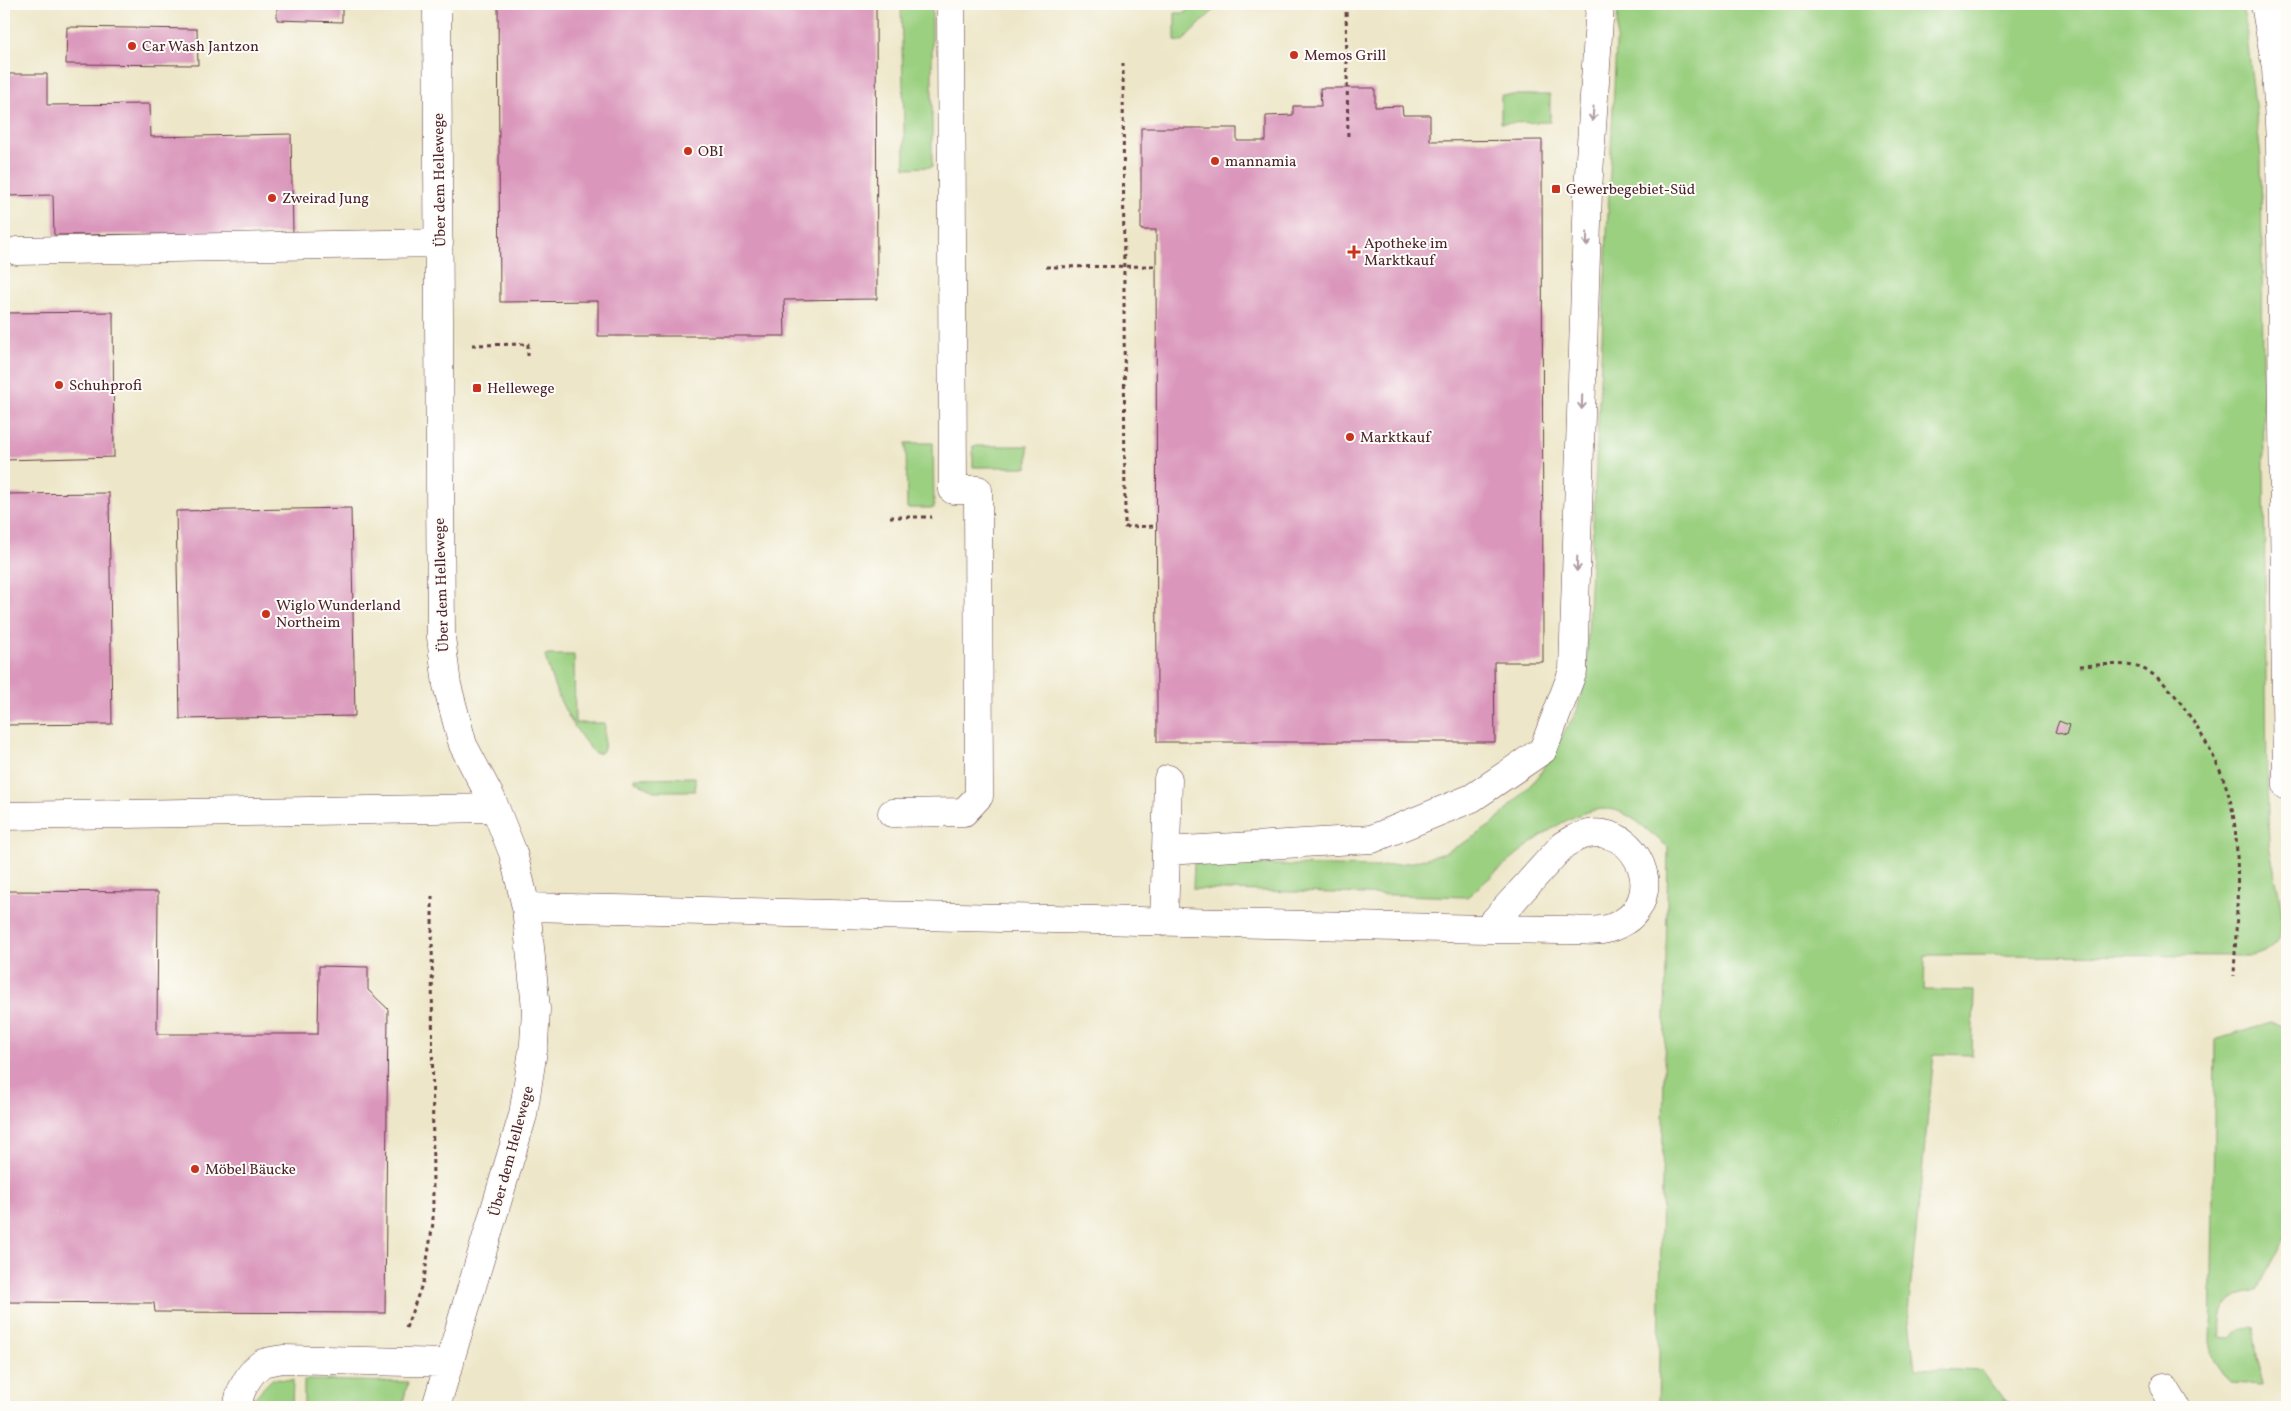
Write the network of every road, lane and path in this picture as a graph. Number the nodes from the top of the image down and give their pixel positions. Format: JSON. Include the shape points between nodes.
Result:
{"nodes":[{"id":1,"x":436,"y":4,"type":"edge"},
{"id":2,"x":951,"y":4,"type":"edge"},
{"id":3,"x":1346,"y":4,"type":"edge"},
{"id":4,"x":1600,"y":4,"type":"edge"},
{"id":5,"x":2265,"y":4,"type":"edge"},
{"id":6,"x":1123,"y":63,"type":"dead end"},
{"id":7,"x":1348,"y":140,"type":"dead end"},
{"id":8,"x":439,"y":243,"type":"junction"},
{"id":9,"x":17,"y":250,"type":"dead end"},
{"id":10,"x":1124,"y":266,"type":"junction"},
{"id":11,"x":1156,"y":266,"type":"dead end"},
{"id":12,"x":1046,"y":267,"type":"dead end"},
{"id":13,"x":483,"y":345,"type":"dead end"},
{"id":14,"x":528,"y":356,"type":"dead end"},
{"id":15,"x":1157,"y":526,"type":"dead end"},
{"id":16,"x":2080,"y":666,"type":"dead end"},
{"id":17,"x":1168,"y":779,"type":"dead end"},
{"id":18,"x":2287,"y":786,"type":"edge"},
{"id":19,"x":495,"y":808,"type":"junction"},
{"id":20,"x":892,"y":813,"type":"dead end"},
{"id":21,"x":4,"y":816,"type":"edge"},
{"id":22,"x":1166,"y":851,"type":"junction"},
{"id":23,"x":432,"y":895,"type":"dead end"},
{"id":24,"x":526,"y":907,"type":"junction"},
{"id":25,"x":1164,"y":922,"type":"junction"},
{"id":26,"x":1488,"y":929,"type":"junction"},
{"id":27,"x":2234,"y":976,"type":"dead end"},
{"id":28,"x":394,"y":1362,"type":"junction"},
{"id":29,"x":450,"y":1363,"type":"junction"},
{"id":30,"x":238,"y":1407,"type":"edge"},
{"id":31,"x":436,"y":1407,"type":"edge"}],
"edges":[{"from":1,"to":8,"type":"street","name":"Über dem Hellewege"},
{"from":2,"to":20,"type":"street","via":[[953,490],[978,490],[979,796],[964,812]]},
{"from":3,"to":7,"type":"path"},
{"from":4,"to":22,"type":"street","one_way":true,"via":[[1588,190],[1574,671],[1543,750],[1472,798],[1372,840]]},
{"from":5,"to":18,"type":"street","via":[[2276,68],[2280,142]]},
{"from":6,"to":10,"type":"path"},
{"from":8,"to":9,"type":"street"},
{"from":8,"to":19,"type":"street","name":"Über dem Hellewege","via":[[441,637],[447,685],[464,746]]},
{"from":10,"to":11,"type":"path"},
{"from":10,"to":12,"type":"path"},
{"from":10,"to":15,"type":"path","via":[[1125,526]]},
{"from":13,"to":14,"type":"path","via":[[528,344]]},
{"from":16,"to":27,"type":"path","via":[[2135,667],[2152,675],[2167,686],[2184,707],[2215,760],[2227,788],[2233,816]]},
{"from":17,"to":22,"type":"street"},
{"from":19,"to":21,"type":"street"},
{"from":19,"to":24,"type":"street","name":"Über dem Hellewege","via":[[513,853]]},
{"from":22,"to":25,"type":"street"},
{"from":23,"to":28,"type":"path","via":[[433,1223],[424,1279]]},
{"from":24,"to":25,"type":"street"},
{"from":24,"to":29,"type":"street","name":"Über dem Hellewege","via":[[536,1009],[530,1078],[516,1143]]},
{"from":25,"to":26,"type":"street"},
{"from":26,"to":26,"type":"street","via":[[1612,928],[1630,916],[1642,896],[1644,874],[1640,862],[1627,844],[1606,834],[1595,833],[1572,839]]},
{"from":28,"to":29,"type":"street"},
{"from":28,"to":30,"type":"street","via":[[283,1359],[263,1364],[247,1380]]},
{"from":29,"to":31,"type":"street","name":"Über dem Hellewege"}]}
